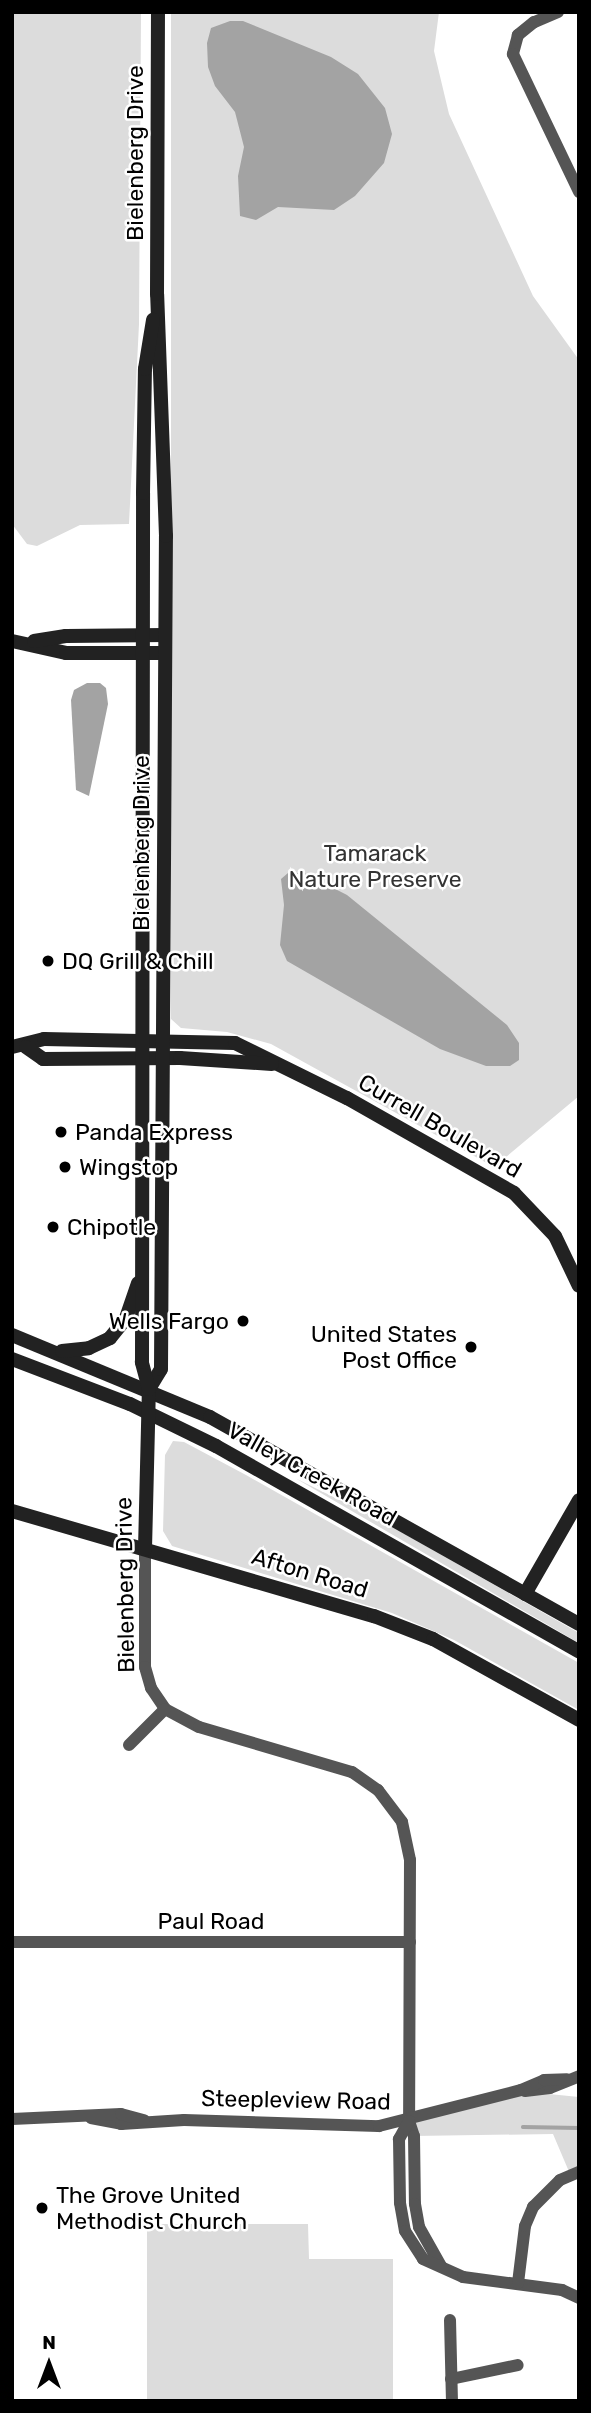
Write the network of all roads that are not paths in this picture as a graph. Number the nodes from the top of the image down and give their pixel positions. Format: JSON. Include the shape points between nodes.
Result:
{"nodes":[{"id":1,"x":158,"y":12,"type":"edge"},
{"id":2,"x":558,"y":12,"type":"edge"},
{"id":3,"x":579,"y":192,"type":"edge"},
{"id":4,"x":157,"y":294,"type":"junction"},
{"id":5,"x":165,"y":635,"type":"junction"},
{"id":6,"x":142,"y":636,"type":"junction"},
{"id":7,"x":19,"y":642,"type":"edge"},
{"id":8,"x":142,"y":653,"type":"junction"},
{"id":9,"x":165,"y":653,"type":"junction"},
{"id":10,"x":141,"y":1039,"type":"junction"},
{"id":11,"x":163,"y":1039,"type":"junction"},
{"id":12,"x":19,"y":1047,"type":"edge"},
{"id":13,"x":163,"y":1058,"type":"junction"},
{"id":14,"x":141,"y":1059,"type":"junction"},
{"id":15,"x":280,"y":1065,"type":"junction"},
{"id":16,"x":141,"y":1272,"type":"junction"},
{"id":17,"x":579,"y":1286,"type":"edge"},
{"id":18,"x":12,"y":1335,"type":"edge"},
{"id":19,"x":57,"y":1351,"type":"junction"},
{"id":20,"x":12,"y":1359,"type":"edge"},
{"id":21,"x":149,"y":1389,"type":"junction"},
{"id":22,"x":149,"y":1412,"type":"junction"},
{"id":23,"x":579,"y":1500,"type":"edge"},
{"id":24,"x":12,"y":1511,"type":"edge"},
{"id":25,"x":145,"y":1549,"type":"junction"},
{"id":26,"x":526,"y":1594,"type":"junction"},
{"id":27,"x":579,"y":1624,"type":"edge"},
{"id":28,"x":579,"y":1651,"type":"edge"},
{"id":29,"x":165,"y":1709,"type":"junction"},
{"id":30,"x":579,"y":1720,"type":"edge"},
{"id":31,"x":130,"y":1745,"type":"dead end"},
{"id":32,"x":12,"y":1942,"type":"edge"},
{"id":33,"x":410,"y":1942,"type":"junction"},
{"id":34,"x":573,"y":2078,"type":"edge"},
{"id":35,"x":12,"y":2119,"type":"edge"},
{"id":36,"x":409,"y":2121,"type":"junction"},
{"id":37,"x":579,"y":2172,"type":"edge"},
{"id":38,"x":518,"y":2283,"type":"junction"},
{"id":39,"x":579,"y":2298,"type":"edge"},
{"id":40,"x":450,"y":2320,"type":"dead end"},
{"id":41,"x":518,"y":2365,"type":"dead end"},
{"id":42,"x":451,"y":2379,"type":"junction"},
{"id":43,"x":452,"y":2401,"type":"edge"}],
"edges":[{"from":1,"to":4,"type":"street","name":"Bielenberg Drive"},
{"from":2,"to":3,"type":"street","via":[[518,35],[513,54]]},
{"from":4,"to":5,"type":"street","name":"Bielenberg Drive","via":[[163,380]]},
{"from":4,"to":6,"type":"street","name":"Bielenberg Drive","via":[[145,369]]},
{"from":5,"to":6,"type":"street"},
{"from":5,"to":9,"type":"street","name":"Bielenberg Drive"},
{"from":6,"to":7,"type":"street","via":[[66,636]]},
{"from":6,"to":8,"type":"street","name":"Bielenberg Drive"},
{"from":7,"to":8,"type":"street","via":[[66,653]]},
{"from":8,"to":9,"type":"street"},
{"from":8,"to":10,"type":"street","name":"Bielenberg Drive"},
{"from":9,"to":11,"type":"street","name":"Bielenberg Drive"},
{"from":10,"to":11,"type":"street","name":"Currell Boulevard"},
{"from":10,"to":12,"type":"street","name":"Currell Boulevard","via":[[44,1039]]},
{"from":10,"to":14,"type":"street","name":"Bielenberg Drive"},
{"from":11,"to":13,"type":"street","name":"Bielenberg Drive"},
{"from":11,"to":15,"type":"street","name":"Currell Boulevard","via":[[235,1043]]},
{"from":12,"to":14,"type":"street","name":"Currell Boulevard","via":[[43,1059]]},
{"from":13,"to":14,"type":"street","name":"Currell Boulevard"},
{"from":13,"to":15,"type":"street","name":"Currell Boulevard"},
{"from":13,"to":21,"type":"street","name":"Bielenberg Drive","via":[[162,1368]]},
{"from":14,"to":16,"type":"street","name":"Bielenberg Drive"},
{"from":15,"to":17,"type":"street","name":"Currell Boulevard","via":[[514,1193],[555,1236]]},
{"from":16,"to":19,"type":"street","via":[[121,1328],[89,1348]]},
{"from":16,"to":21,"type":"street","name":"Bielenberg Drive","via":[[142,1362]]},
{"from":18,"to":19,"type":"street","name":"Valley Creek Road"},
{"from":19,"to":21,"type":"street","name":"Valley Creek Road"},
{"from":20,"to":22,"type":"street","name":"Valley Creek Road"},
{"from":21,"to":22,"type":"street","name":"Bielenberg Drive"},
{"from":21,"to":26,"type":"street","name":"Valley Creek Road","via":[[243,1434]]},
{"from":22,"to":25,"type":"street","name":"Bielenberg Drive"},
{"from":22,"to":28,"type":"street","name":"Valley Creek Road"},
{"from":23,"to":26,"type":"street"},
{"from":24,"to":25,"type":"street","name":"Afton Road"},
{"from":25,"to":29,"type":"street","name":"Bielenberg Drive","via":[[145,1667],[150,1688]]},
{"from":25,"to":30,"type":"street","name":"Afton Road","via":[[405,1628]]},
{"from":26,"to":27,"type":"street","name":"Valley Creek Road"},
{"from":29,"to":31,"type":"street"},
{"from":29,"to":33,"type":"street","via":[[199,1727],[345,1770],[378,1790],[400,1818],[408,1843]]},
{"from":32,"to":33,"type":"street","name":"Paul Road"},
{"from":33,"to":36,"type":"street"},
{"from":34,"to":36,"type":"street","name":"Steepleview Road","via":[[544,2080],[521,2091]]},
{"from":35,"to":36,"type":"street","name":"Steepleview Road","via":[[121,2115],[150,2121],[302,2126]]},
{"from":36,"to":38,"type":"street","via":[[399,2139],[401,2218],[423,2259],[463,2277]]},
{"from":37,"to":38,"type":"street","via":[[559,2180],[533,2207],[525,2226]]},
{"from":38,"to":39,"type":"street"},
{"from":40,"to":42,"type":"street"},
{"from":41,"to":42,"type":"street"},
{"from":42,"to":43,"type":"street"}]}
